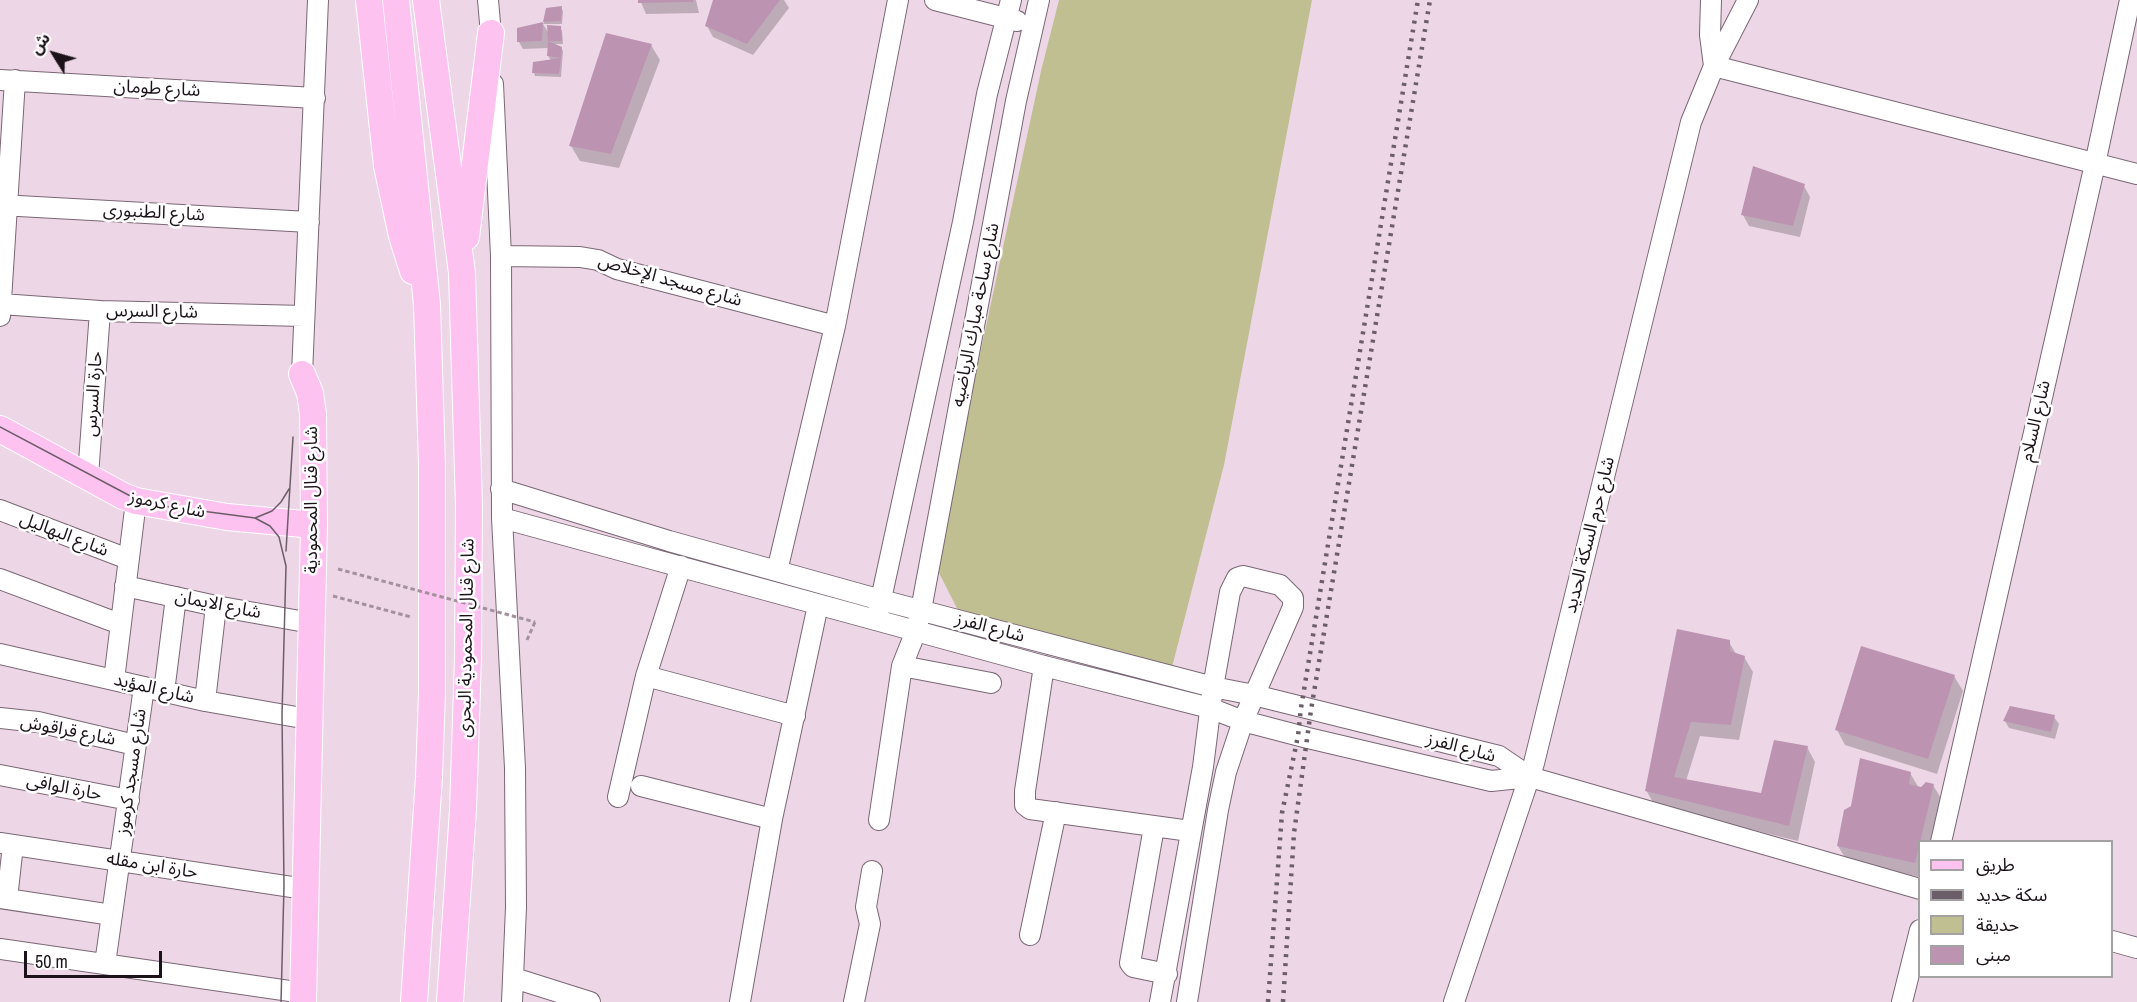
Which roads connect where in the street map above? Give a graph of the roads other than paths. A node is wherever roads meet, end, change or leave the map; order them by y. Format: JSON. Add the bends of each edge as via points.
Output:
{"nodes":[{"id":1,"x":318,"y":0,"type":"edge"},
{"id":2,"x":369,"y":0,"type":"edge"},
{"id":3,"x":396,"y":0,"type":"edge"},
{"id":4,"x":426,"y":0,"type":"edge"},
{"id":5,"x":488,"y":0,"type":"edge"},
{"id":6,"x":898,"y":0,"type":"edge"},
{"id":7,"x":935,"y":0,"type":"edge"},
{"id":8,"x":1039,"y":0,"type":"edge"},
{"id":9,"x":1711,"y":0,"type":"edge"},
{"id":10,"x":1748,"y":0,"type":"edge"},
{"id":11,"x":2130,"y":0,"type":"edge"},
{"id":12,"x":1009,"y":9,"type":"edge"},
{"id":13,"x":1033,"y":26,"type":"junction"},
{"id":14,"x":491,"y":33,"type":"junction"},
{"id":15,"x":1714,"y":66,"type":"junction"},
{"id":16,"x":8,"y":80,"type":"edge"},
{"id":17,"x":315,"y":98,"type":"junction"},
{"id":18,"x":2095,"y":164,"type":"junction"},
{"id":19,"x":2137,"y":174,"type":"edge"},
{"id":20,"x":4,"y":205,"type":"edge"},
{"id":21,"x":309,"y":222,"type":"junction"},
{"id":22,"x":501,"y":256,"type":"junction"},
{"id":23,"x":462,"y":273,"type":"junction"},
{"id":24,"x":428,"y":305,"type":"junction"},
{"id":25,"x":1,"y":310,"type":"edge"},
{"id":26,"x":100,"y":311,"type":"junction"},
{"id":27,"x":304,"y":316,"type":"junction"},
{"id":28,"x":835,"y":326,"type":"junction"},
{"id":29,"x":302,"y":374,"type":"joint"},
{"id":30,"x":0,"y":429,"type":"edge"},
{"id":31,"x":88,"y":476,"type":"junction"},
{"id":32,"x":501,"y":489,"type":"junction"},
{"id":33,"x":136,"y":501,"type":"junction"},
{"id":34,"x":0,"y":510,"type":"edge"},
{"id":35,"x":502,"y":518,"type":"junction"},
{"id":36,"x":314,"y":525,"type":"junction"},
{"id":37,"x":669,"y":541,"type":"junction"},
{"id":38,"x":128,"y":559,"type":"junction"},
{"id":39,"x":672,"y":564,"type":"junction"},
{"id":40,"x":777,"y":571,"type":"junction"},
{"id":41,"x":0,"y":579,"type":"edge"},
{"id":42,"x":125,"y":586,"type":"junction"},
{"id":43,"x":176,"y":597,"type":"junction"},
{"id":44,"x":881,"y":600,"type":"junction"},
{"id":45,"x":818,"y":605,"type":"junction"},
{"id":46,"x":216,"y":606,"type":"junction"},
{"id":47,"x":921,"y":610,"type":"junction"},
{"id":48,"x":876,"y":621,"type":"junction"},
{"id":49,"x":311,"y":622,"type":"junction"},
{"id":50,"x":120,"y":624,"type":"junction"},
{"id":51,"x":916,"y":631,"type":"junction"},
{"id":52,"x":0,"y":654,"type":"edge"},
{"id":53,"x":902,"y":666,"type":"junction"},
{"id":54,"x":1044,"y":666,"type":"junction"},
{"id":55,"x":646,"y":676,"type":"junction"},
{"id":56,"x":114,"y":680,"type":"junction"},
{"id":57,"x":991,"y":684,"type":"dead end"},
{"id":58,"x":144,"y":687,"type":"junction"},
{"id":59,"x":1213,"y":687,"type":"junction"},
{"id":60,"x":164,"y":692,"type":"junction"},
{"id":61,"x":1254,"y":695,"type":"junction"},
{"id":62,"x":205,"y":701,"type":"junction"},
{"id":63,"x":1210,"y":708,"type":"junction"},
{"id":64,"x":795,"y":716,"type":"junction"},
{"id":65,"x":0,"y":718,"type":"edge"},
{"id":66,"x":308,"y":719,"type":"junction"},
{"id":67,"x":1243,"y":721,"type":"junction"},
{"id":68,"x":135,"y":745,"type":"junction"},
{"id":69,"x":1203,"y":767,"type":"junction"},
{"id":70,"x":1226,"y":772,"type":"junction"},
{"id":71,"x":0,"y":775,"type":"edge"},
{"id":72,"x":1530,"y":777,"type":"junction"},
{"id":73,"x":641,"y":786,"type":"dead end"},
{"id":74,"x":618,"y":797,"type":"dead end"},
{"id":75,"x":129,"y":800,"type":"junction"},
{"id":76,"x":1195,"y":806,"type":"junction"},
{"id":77,"x":1218,"y":810,"type":"junction"},
{"id":78,"x":1056,"y":812,"type":"junction"},
{"id":79,"x":772,"y":819,"type":"junction"},
{"id":80,"x":879,"y":820,"type":"dead end"},
{"id":81,"x":1154,"y":826,"type":"junction"},
{"id":82,"x":1191,"y":831,"type":"junction"},
{"id":83,"x":1941,"y":840,"type":"edge"},
{"id":84,"x":7,"y":844,"type":"edge"},
{"id":85,"x":120,"y":861,"type":"junction"},
{"id":86,"x":872,"y":871,"type":"dead end"},
{"id":87,"x":1918,"y":888,"type":"edge"},
{"id":88,"x":305,"y":889,"type":"junction"},
{"id":89,"x":3,"y":899,"type":"edge"},
{"id":90,"x":112,"y":915,"type":"junction"},
{"id":91,"x":1030,"y":935,"type":"dead end"},
{"id":92,"x":1918,"y":938,"type":"edge"},
{"id":93,"x":2113,"y":941,"type":"edge"},
{"id":94,"x":2137,"y":948,"type":"edge"},
{"id":95,"x":0,"y":949,"type":"edge"},
{"id":96,"x":105,"y":964,"type":"junction"},
{"id":97,"x":1167,"y":974,"type":"junction"},
{"id":98,"x":514,"y":978,"type":"junction"},
{"id":99,"x":303,"y":997,"type":"edge"},
{"id":100,"x":414,"y":1002,"type":"edge"},
{"id":101,"x":450,"y":1002,"type":"edge"},
{"id":102,"x":512,"y":1002,"type":"edge"},
{"id":103,"x":590,"y":1002,"type":"edge"},
{"id":104,"x":740,"y":1002,"type":"edge"},
{"id":105,"x":854,"y":1002,"type":"edge"},
{"id":106,"x":1160,"y":1002,"type":"edge"},
{"id":107,"x":1187,"y":1002,"type":"edge"},
{"id":108,"x":1455,"y":1002,"type":"edge"},
{"id":109,"x":1902,"y":1002,"type":"edge"}],
"edges":[{"from":1,"to":17,"type":"street","name":"شارع قنال المحمودية"},
{"from":2,"to":24,"type":"main road","via":[[393,201],[412,269]]},
{"from":3,"to":24,"type":"main road","name":"شارع قنال المحمودية البحرى"},
{"from":4,"to":23,"type":"main road"},
{"from":5,"to":14,"type":"street"},
{"from":6,"to":28,"type":"street"},
{"from":7,"to":12,"type":"street"},
{"from":8,"to":13,"type":"street","name":"شارع ساحة مبارك الرياضيه"},
{"from":9,"to":15,"type":"street","name":"شارع حرم السكة الحديد"},
{"from":10,"to":15,"type":"street","name":"شارع حرم السكة الحديد"},
{"from":11,"to":18,"type":"street","name":"شارع السلام"},
{"from":12,"to":13,"type":"street"},
{"from":12,"to":44,"type":"street","name":"شارع ساحة مبارك الرياضيه","via":[[987,94]]},
{"from":13,"to":47,"type":"street","name":"شارع ساحة مبارك الرياضيه"},
{"from":14,"to":22,"type":"street"},
{"from":14,"to":23,"type":"main road"},
{"from":15,"to":18,"type":"street"},
{"from":15,"to":72,"type":"street","name":"شارع حرم السكة الحديد","via":[[1691,122]]},
{"from":16,"to":17,"type":"street","name":"شارع طومان"},
{"from":16,"to":20,"type":"street"},
{"from":17,"to":21,"type":"street","name":"شارع قنال المحمودية"},
{"from":18,"to":19,"type":"street"},
{"from":18,"to":83,"type":"street","name":"شارع السلام"},
{"from":20,"to":21,"type":"street","name":"شارع الطنبورى"},
{"from":20,"to":25,"type":"street"},
{"from":21,"to":27,"type":"street","name":"شارع قنال المحمودية"},
{"from":22,"to":28,"type":"street","name":"شارع مسجد الإخلاص","via":[[598,260]]},
{"from":22,"to":32,"type":"street"},
{"from":23,"to":101,"type":"main road","name":"شارع قنال المحمودية البحرى","via":[[469,506],[468,658]]},
{"from":24,"to":100,"type":"main road","name":"شارع قنال المحمودية البحرى","via":[[433,623],[429,777]]},
{"from":25,"to":26,"type":"street","name":"شارع السرس"},
{"from":26,"to":27,"type":"street","name":"شارع السرس"},
{"from":26,"to":31,"type":"street","name":"حارة السرس"},
{"from":27,"to":29,"type":"street","name":"شارع قنال المحمودية"},
{"from":28,"to":40,"type":"street"},
{"from":29,"to":36,"type":"main road","name":"شارع قنال المحمودية","via":[[313,414]]},
{"from":30,"to":31,"type":"main road","name":"شارع كرموز"},
{"from":31,"to":33,"type":"main road","name":"شارع كرموز"},
{"from":32,"to":35,"type":"street"},
{"from":32,"to":37,"type":"street","name":"شارع الفرز"},
{"from":33,"to":36,"type":"main road","name":"شارع كرموز","via":[[227,517]]},
{"from":33,"to":38,"type":"street"},
{"from":34,"to":38,"type":"street","name":"شارع البهاليل"},
{"from":35,"to":39,"type":"street","name":"شارع الفرز"},
{"from":35,"to":98,"type":"street","via":[[515,768]]},
{"from":36,"to":49,"type":"main road","name":"شارع قنال المحمودية"},
{"from":37,"to":39,"type":"street"},
{"from":37,"to":40,"type":"street","name":"شارع الفرز"},
{"from":38,"to":42,"type":"street"},
{"from":39,"to":45,"type":"street","name":"شارع الفرز"},
{"from":39,"to":55,"type":"street"},
{"from":40,"to":44,"type":"street","name":"شارع الفرز"},
{"from":41,"to":50,"type":"street"},
{"from":42,"to":43,"type":"street","name":"شارع الايمان"},
{"from":42,"to":50,"type":"street"},
{"from":43,"to":46,"type":"street","name":"شارع الايمان"},
{"from":43,"to":60,"type":"street"},
{"from":44,"to":47,"type":"street","name":"شارع الفرز"},
{"from":44,"to":48,"type":"street","name":"شارع ساحة مبارك الرياضيه"},
{"from":45,"to":48,"type":"street","name":"شارع الفرز"},
{"from":45,"to":64,"type":"street"},
{"from":46,"to":49,"type":"street","name":"شارع الايمان"},
{"from":46,"to":62,"type":"street"},
{"from":47,"to":51,"type":"street","name":"شارع ساحة مبارك الرياضيه"},
{"from":47,"to":59,"type":"street","name":"شارع الفرز"},
{"from":48,"to":51,"type":"street","name":"شارع الفرز"},
{"from":49,"to":66,"type":"main road","name":"شارع قنال المحمودية"},
{"from":50,"to":56,"type":"street"},
{"from":51,"to":53,"type":"street","name":"شارع ساحة مبارك الرياضيه"},
{"from":51,"to":54,"type":"street","name":"شارع الفرز"},
{"from":52,"to":56,"type":"street","name":"شارع المؤيد"},
{"from":53,"to":57,"type":"street"},
{"from":53,"to":80,"type":"street","name":"شارع ساحة مبارك الرياضيه"},
{"from":54,"to":63,"type":"street","name":"شارع الفرز"},
{"from":54,"to":78,"type":"street","via":[[1024,803],[1030,809]]},
{"from":55,"to":64,"type":"street"},
{"from":55,"to":74,"type":"street"},
{"from":56,"to":58,"type":"street","name":"شارع المؤيد"},
{"from":58,"to":60,"type":"street","name":"شارع المؤيد"},
{"from":58,"to":68,"type":"street","name":"شارع مسجد كرموز"},
{"from":59,"to":61,"type":"street","name":"شارع الفرز"},
{"from":59,"to":61,"type":"street","via":[[1230,592],[1237,578],[1243,576],[1280,585],[1293,598],[1293,607]]},
{"from":59,"to":63,"type":"street"},
{"from":60,"to":62,"type":"street","name":"شارع المؤيد"},
{"from":61,"to":67,"type":"street"},
{"from":61,"to":72,"type":"street","name":"شارع الفرز","via":[[1499,756]]},
{"from":62,"to":66,"type":"street","name":"شارع المؤيد"},
{"from":63,"to":67,"type":"street","name":"شارع الفرز"},
{"from":63,"to":69,"type":"street"},
{"from":64,"to":79,"type":"street"},
{"from":65,"to":68,"type":"street","name":"شارع قراقوش"},
{"from":66,"to":88,"type":"main road","name":"شارع قنال المحمودية"},
{"from":67,"to":70,"type":"street"},
{"from":67,"to":72,"type":"street","name":"شارع الفرز","via":[[1491,781]]},
{"from":68,"to":75,"type":"street","name":"شارع مسجد كرموز"},
{"from":69,"to":70,"type":"street"},
{"from":69,"to":76,"type":"street"},
{"from":70,"to":77,"type":"street"},
{"from":71,"to":75,"type":"street","name":"حارة الوافى"},
{"from":72,"to":87,"type":"street"},
{"from":72,"to":108,"type":"street","name":"شارع حرم السكة الحديد"},
{"from":73,"to":79,"type":"street"},
{"from":75,"to":85,"type":"street","name":"شارع مسجد كرموز"},
{"from":76,"to":77,"type":"street"},
{"from":76,"to":82,"type":"street"},
{"from":77,"to":107,"type":"street"},
{"from":78,"to":81,"type":"street"},
{"from":78,"to":91,"type":"street"},
{"from":79,"to":104,"type":"street"},
{"from":81,"to":82,"type":"street"},
{"from":81,"to":97,"type":"street","via":[[1130,965]]},
{"from":82,"to":97,"type":"street"},
{"from":84,"to":85,"type":"street","name":"حارة ابن مقله"},
{"from":84,"to":89,"type":"street"},
{"from":85,"to":88,"type":"street","name":"حارة ابن مقله"},
{"from":85,"to":90,"type":"street","name":"شارع مسجد كرموز"},
{"from":86,"to":105,"type":"street","via":[[866,907],[870,924]]},
{"from":88,"to":99,"type":"main road","name":"شارع قنال المحمودية"},
{"from":89,"to":90,"type":"street"},
{"from":90,"to":96,"type":"street","name":"شارع مسجد كرموز"},
{"from":92,"to":109,"type":"street"},
{"from":93,"to":94,"type":"street"},
{"from":95,"to":96,"type":"street"},
{"from":96,"to":99,"type":"street"},
{"from":97,"to":106,"type":"street"},
{"from":98,"to":102,"type":"street"},
{"from":98,"to":103,"type":"street"}]}
